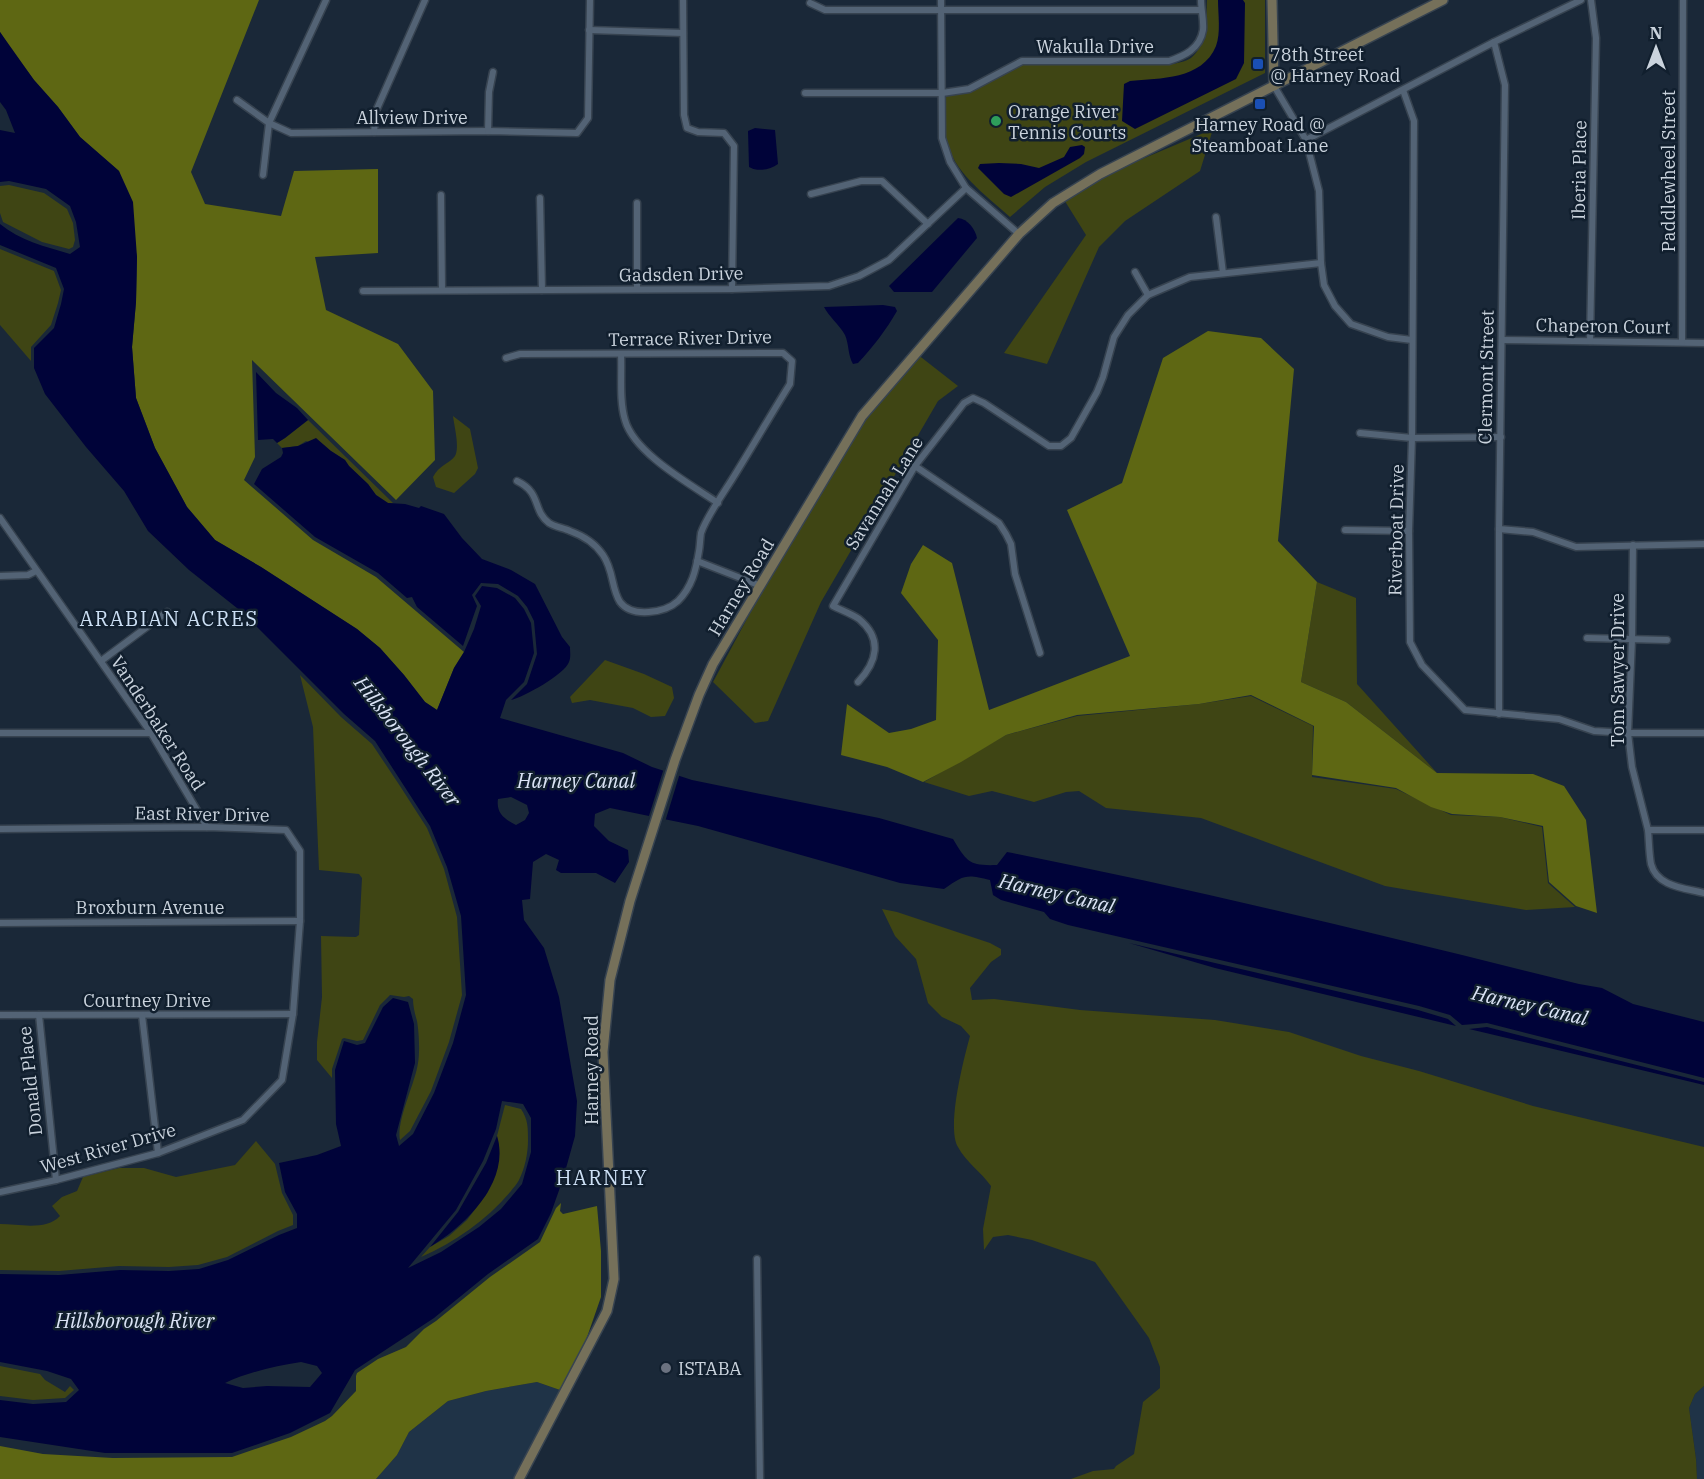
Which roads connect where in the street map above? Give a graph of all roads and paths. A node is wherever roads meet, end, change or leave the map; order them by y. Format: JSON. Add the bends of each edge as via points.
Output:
{"nodes":[{"id":1,"x":326,"y":0,"type":"edge"},
{"id":2,"x":425,"y":0,"type":"edge"},
{"id":3,"x":590,"y":0,"type":"edge"},
{"id":4,"x":683,"y":0,"type":"edge"},
{"id":5,"x":941,"y":0,"type":"edge"},
{"id":6,"x":1201,"y":0,"type":"edge"},
{"id":7,"x":1272,"y":0,"type":"edge"},
{"id":8,"x":1443,"y":0,"type":"edge"},
{"id":9,"x":1581,"y":0,"type":"edge"},
{"id":10,"x":1591,"y":0,"type":"edge"},
{"id":11,"x":1683,"y":0,"type":"edge"},
{"id":12,"x":810,"y":3,"type":"dead end"},
{"id":13,"x":941,"y":9,"type":"junction"},
{"id":14,"x":1201,"y":10,"type":"junction"},
{"id":15,"x":590,"y":30,"type":"junction"},
{"id":16,"x":683,"y":33,"type":"junction"},
{"id":17,"x":1494,"y":42,"type":"junction"},
{"id":18,"x":493,"y":72,"type":"dead end"},
{"id":19,"x":1274,"y":86,"type":"junction"},
{"id":20,"x":1404,"y":90,"type":"junction"},
{"id":21,"x":805,"y":93,"type":"dead end"},
{"id":22,"x":942,"y":93,"type":"junction"},
{"id":23,"x":237,"y":100,"type":"dead end"},
{"id":24,"x":269,"y":123,"type":"junction"},
{"id":25,"x":374,"y":132,"type":"junction"},
{"id":26,"x":488,"y":132,"type":"junction"},
{"id":27,"x":1306,"y":140,"type":"junction"},
{"id":28,"x":263,"y":175,"type":"dead end"},
{"id":29,"x":966,"y":188,"type":"junction"},
{"id":30,"x":811,"y":194,"type":"dead end"},
{"id":31,"x":441,"y":195,"type":"dead end"},
{"id":32,"x":540,"y":198,"type":"dead end"},
{"id":33,"x":637,"y":203,"type":"dead end"},
{"id":34,"x":1216,"y":217,"type":"dead end"},
{"id":35,"x":928,"y":224,"type":"junction"},
{"id":36,"x":1019,"y":234,"type":"junction"},
{"id":37,"x":1321,"y":263,"type":"junction"},
{"id":38,"x":1135,"y":272,"type":"dead end"},
{"id":39,"x":1223,"y":273,"type":"junction"},
{"id":40,"x":637,"y":289,"type":"junction"},
{"id":41,"x":732,"y":289,"type":"junction"},
{"id":42,"x":442,"y":290,"type":"junction"},
{"id":43,"x":542,"y":290,"type":"junction"},
{"id":44,"x":363,"y":291,"type":"dead end"},
{"id":45,"x":1148,"y":295,"type":"junction"},
{"id":46,"x":1412,"y":340,"type":"junction"},
{"id":47,"x":1502,"y":340,"type":"junction"},
{"id":48,"x":1590,"y":341,"type":"junction"},
{"id":49,"x":1682,"y":342,"type":"junction"},
{"id":50,"x":1704,"y":343,"type":"edge"},
{"id":51,"x":621,"y":354,"type":"junction"},
{"id":52,"x":506,"y":358,"type":"dead end"},
{"id":53,"x":1360,"y":433,"type":"dead end"},
{"id":54,"x":1501,"y":436,"type":"junction"},
{"id":55,"x":1412,"y":438,"type":"junction"},
{"id":56,"x":915,"y":466,"type":"junction"},
{"id":57,"x":517,"y":481,"type":"dead end"},
{"id":58,"x":718,"y":503,"type":"junction"},
{"id":59,"x":0,"y":518,"type":"edge"},
{"id":60,"x":1499,"y":529,"type":"junction"},
{"id":61,"x":1345,"y":530,"type":"dead end"},
{"id":62,"x":1409,"y":531,"type":"junction"},
{"id":63,"x":1704,"y":544,"type":"edge"},
{"id":64,"x":1633,"y":545,"type":"junction"},
{"id":65,"x":697,"y":561,"type":"junction"},
{"id":66,"x":36,"y":571,"type":"junction"},
{"id":67,"x":0,"y":576,"type":"edge"},
{"id":68,"x":760,"y":586,"type":"junction"},
{"id":69,"x":166,"y":612,"type":"dead end"},
{"id":70,"x":1587,"y":638,"type":"dead end"},
{"id":71,"x":1632,"y":640,"type":"junction"},
{"id":72,"x":1667,"y":640,"type":"dead end"},
{"id":73,"x":1040,"y":653,"type":"dead end"},
{"id":74,"x":101,"y":661,"type":"junction"},
{"id":75,"x":858,"y":682,"type":"dead end"},
{"id":76,"x":1499,"y":714,"type":"junction"},
{"id":77,"x":0,"y":733,"type":"edge"},
{"id":78,"x":151,"y":733,"type":"junction"},
{"id":79,"x":1628,"y":733,"type":"junction"},
{"id":80,"x":1704,"y":733,"type":"edge"},
{"id":81,"x":207,"y":827,"type":"junction"},
{"id":82,"x":0,"y":829,"type":"edge"},
{"id":83,"x":1648,"y":830,"type":"junction"},
{"id":84,"x":1704,"y":830,"type":"edge"},
{"id":85,"x":1704,"y":893,"type":"edge"},
{"id":86,"x":300,"y":921,"type":"junction"},
{"id":87,"x":0,"y":923,"type":"edge"},
{"id":88,"x":293,"y":1014,"type":"junction"},
{"id":89,"x":0,"y":1015,"type":"edge"},
{"id":90,"x":39,"y":1015,"type":"junction"},
{"id":91,"x":142,"y":1015,"type":"junction"},
{"id":92,"x":159,"y":1153,"type":"junction"},
{"id":93,"x":56,"y":1180,"type":"junction"},
{"id":94,"x":0,"y":1191,"type":"edge"},
{"id":95,"x":757,"y":1259,"type":"dead end"},
{"id":96,"x":519,"y":1479,"type":"edge"},
{"id":97,"x":760,"y":1479,"type":"edge"}],
"edges":[{"from":1,"to":24,"type":"street"},
{"from":2,"to":25,"type":"street","via":[[376,111]]},
{"from":3,"to":15,"type":"street"},
{"from":4,"to":16,"type":"street"},
{"from":5,"to":13,"type":"street"},
{"from":6,"to":14,"type":"street","name":"Wakulla Drive"},
{"from":7,"to":19,"type":"street"},
{"from":8,"to":19,"type":"street","name":"Harney Road"},
{"from":9,"to":17,"type":"street"},
{"from":10,"to":48,"type":"street","name":"Iberia Place","via":[[1596,38]]},
{"from":11,"to":49,"type":"street","name":"Paddlewheel Street"},
{"from":12,"to":13,"type":"street","via":[[825,10]]},
{"from":13,"to":14,"type":"street"},
{"from":13,"to":22,"type":"street"},
{"from":14,"to":22,"type":"street","name":"Wakulla Drive","via":[[1203,31],[1197,45],[1187,55],[1169,61],[1022,61],[969,89]]},
{"from":15,"to":16,"type":"street"},
{"from":15,"to":26,"type":"street","name":"Allview Drive","via":[[588,118],[577,133]]},
{"from":16,"to":41,"type":"street","via":[[687,128],[724,133],[734,146]]},
{"from":17,"to":20,"type":"street"},
{"from":17,"to":47,"type":"street","name":"Clermont Street","via":[[1505,85]]},
{"from":18,"to":26,"type":"street"},
{"from":19,"to":27,"type":"street"},
{"from":19,"to":36,"type":"street","name":"Harney Road","via":[[1077,187]]},
{"from":20,"to":27,"type":"street"},
{"from":20,"to":46,"type":"street","name":"Riverboat Drive","via":[[1414,121]]},
{"from":21,"to":22,"type":"street","name":"Wakulla Drive"},
{"from":22,"to":29,"type":"street","via":[[942,138],[950,162]]},
{"from":23,"to":24,"type":"street","name":"Allview Drive"},
{"from":24,"to":25,"type":"street","name":"Allview Drive","via":[[291,133]]},
{"from":24,"to":28,"type":"street"},
{"from":25,"to":26,"type":"street","name":"Allview Drive"},
{"from":27,"to":37,"type":"street","via":[[1319,191]]},
{"from":29,"to":35,"type":"street","name":"Gadsden Drive"},
{"from":29,"to":36,"type":"street"},
{"from":30,"to":35,"type":"street","via":[[861,181],[882,181]]},
{"from":31,"to":42,"type":"street"},
{"from":32,"to":43,"type":"street"},
{"from":33,"to":40,"type":"street"},
{"from":34,"to":39,"type":"street"},
{"from":35,"to":41,"type":"street","name":"Gadsden Drive","via":[[889,260],[829,286]]},
{"from":36,"to":68,"type":"street","name":"Harney Road","via":[[862,416]]},
{"from":37,"to":39,"type":"street","name":"Savannah Lane"},
{"from":37,"to":46,"type":"street","via":[[1324,285],[1351,324],[1388,337]]},
{"from":38,"to":45,"type":"street"},
{"from":39,"to":45,"type":"street","name":"Savannah Lane","via":[[1190,277]]},
{"from":40,"to":41,"type":"street","name":"Gadsden Drive"},
{"from":40,"to":43,"type":"street","name":"Gadsden Drive"},
{"from":42,"to":43,"type":"street","name":"Gadsden Drive"},
{"from":42,"to":44,"type":"street","name":"Gadsden Drive"},
{"from":45,"to":56,"type":"street","name":"Savannah Lane","via":[[1114,337],[1097,392],[1071,438],[1061,446],[1049,446],[973,398],[964,403]]},
{"from":46,"to":55,"type":"street","name":"Riverboat Drive"},
{"from":47,"to":48,"type":"street","name":"Chaperon Court"},
{"from":47,"to":54,"type":"street","name":"Clermont Street"},
{"from":48,"to":49,"type":"street","name":"Chaperon Court"},
{"from":49,"to":50,"type":"street","name":"Chaperon Court"},
{"from":51,"to":52,"type":"street","name":"Terrace River Drive","via":[[520,354]]},
{"from":51,"to":58,"type":"street","via":[[622,404],[635,441],[651,457]]},
{"from":51,"to":58,"type":"street","name":"Terrace River Drive","via":[[783,352],[792,361],[790,384]]},
{"from":53,"to":55,"type":"street"},
{"from":54,"to":55,"type":"street"},
{"from":54,"to":60,"type":"street","name":"Clermont Street"},
{"from":55,"to":62,"type":"street","name":"Riverboat Drive"},
{"from":56,"to":73,"type":"street","via":[[999,523],[1011,544],[1015,574]]},
{"from":56,"to":75,"type":"street","name":"Savannah Lane","via":[[833,606],[858,619],[872,633],[875,653],[869,670]]},
{"from":57,"to":65,"type":"street","name":"Terrace River Drive","via":[[530,489],[549,523],[595,545],[611,570],[617,596],[634,611],[650,612],[677,602],[695,577]]},
{"from":58,"to":65,"type":"street","name":"Terrace River Drive","via":[[701,533]]},
{"from":59,"to":66,"type":"street","name":"Vanderbaker Road"},
{"from":60,"to":64,"type":"street","via":[[1533,532],[1576,547]]},
{"from":60,"to":76,"type":"street","name":"Clermont Street"},
{"from":61,"to":62,"type":"street"},
{"from":62,"to":76,"type":"street","name":"Riverboat Drive","via":[[1410,642],[1422,665],[1466,710]]},
{"from":63,"to":64,"type":"street"},
{"from":64,"to":71,"type":"street","name":"Tom Sawyer Drive"},
{"from":65,"to":68,"type":"street"},
{"from":66,"to":67,"type":"street","via":[[28,576]]},
{"from":66,"to":74,"type":"street","name":"Vanderbaker Road"},
{"from":68,"to":96,"type":"street","name":"Harney Road","via":[[699,695],[630,901],[610,980],[604,1041],[614,1279],[607,1311]]},
{"from":69,"to":74,"type":"street"},
{"from":70,"to":71,"type":"street"},
{"from":71,"to":72,"type":"street"},
{"from":71,"to":79,"type":"street","name":"Tom Sawyer Drive"},
{"from":74,"to":78,"type":"street","name":"Vanderbaker Road"},
{"from":76,"to":79,"type":"street","name":"Riverboat Drive","via":[[1559,719],[1593,731]]},
{"from":77,"to":78,"type":"street"},
{"from":78,"to":81,"type":"street","name":"Vanderbaker Road"},
{"from":79,"to":80,"type":"street","name":"Riverboat Drive"},
{"from":79,"to":83,"type":"street","name":"Tom Sawyer Drive"},
{"from":81,"to":82,"type":"street","name":"East River Drive"},
{"from":81,"to":86,"type":"street","name":"East River Drive","via":[[286,830],[300,851]]},
{"from":83,"to":84,"type":"street"},
{"from":83,"to":85,"type":"street","name":"Tom Sawyer Drive","via":[[1656,875],[1668,885]]},
{"from":86,"to":87,"type":"street","name":"Broxburn Avenue"},
{"from":86,"to":88,"type":"street","name":"East River Drive"},
{"from":88,"to":91,"type":"street","name":"Courtney Drive"},
{"from":88,"to":92,"type":"street","name":"West River Drive","via":[[282,1080],[243,1120]]},
{"from":89,"to":90,"type":"street","name":"Courtney Drive"},
{"from":90,"to":91,"type":"street","name":"Courtney Drive"},
{"from":90,"to":93,"type":"street","name":"Donald Place"},
{"from":91,"to":92,"type":"street"},
{"from":92,"to":93,"type":"street","name":"West River Drive"},
{"from":93,"to":94,"type":"street","name":"West River Drive"},
{"from":95,"to":97,"type":"street"}]}
